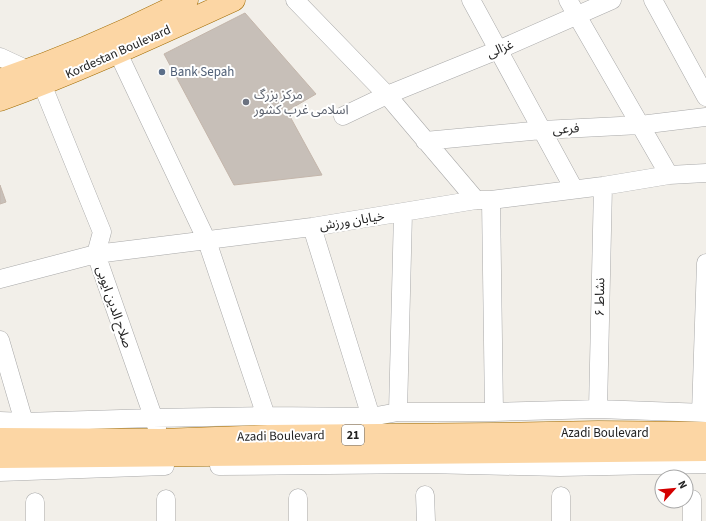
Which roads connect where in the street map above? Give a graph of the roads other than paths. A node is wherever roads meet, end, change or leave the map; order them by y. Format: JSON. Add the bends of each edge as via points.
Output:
{"nodes":[{"id":1,"x":187,"y":0,"type":"edge"},
{"id":2,"x":234,"y":0,"type":"edge"},
{"id":3,"x":295,"y":0,"type":"edge"},
{"id":4,"x":471,"y":0,"type":"edge"},
{"id":5,"x":612,"y":0,"type":"edge"},
{"id":6,"x":653,"y":0,"type":"edge"},
{"id":7,"x":572,"y":7,"type":"edge"},
{"id":8,"x":498,"y":50,"type":"junction"},
{"id":9,"x":118,"y":53,"type":"junction"},
{"id":10,"x":0,"y":57,"type":"edge"},
{"id":11,"x":700,"y":71,"type":"edge"},
{"id":12,"x":35,"y":77,"type":"junction"},
{"id":13,"x":0,"y":80,"type":"edge"},
{"id":14,"x":387,"y":95,"type":"junction"},
{"id":15,"x":706,"y":98,"type":"edge"},
{"id":16,"x":0,"y":100,"type":"edge"},
{"id":17,"x":342,"y":116,"type":"dead end"},
{"id":18,"x":706,"y":117,"type":"edge"},
{"id":19,"x":640,"y":125,"type":"junction"},
{"id":20,"x":542,"y":130,"type":"junction"},
{"id":21,"x":425,"y":141,"type":"junction"},
{"id":22,"x":706,"y":172,"type":"edge"},
{"id":23,"x":669,"y":175,"type":"junction"},
{"id":24,"x":603,"y":186,"type":"junction"},
{"id":25,"x":574,"y":189,"type":"junction"},
{"id":26,"x":484,"y":200,"type":"junction"},
{"id":27,"x":403,"y":213,"type":"junction"},
{"id":28,"x":312,"y":228,"type":"junction"},
{"id":29,"x":207,"y":241,"type":"junction"},
{"id":30,"x":96,"y":254,"type":"junction"},
{"id":31,"x":706,"y":263,"type":"edge"},
{"id":32,"x":0,"y":279,"type":"edge"},
{"id":33,"x":0,"y":340,"type":"edge"},
{"id":34,"x":598,"y":409,"type":"junction"},
{"id":35,"x":398,"y":412,"type":"junction"},
{"id":36,"x":494,"y":412,"type":"junction"},
{"id":37,"x":266,"y":416,"type":"junction"},
{"id":38,"x":370,"y":417,"type":"junction"},
{"id":39,"x":153,"y":418,"type":"junction"},
{"id":40,"x":704,"y":420,"type":"edge"},
{"id":41,"x":0,"y":421,"type":"edge"},
{"id":42,"x":24,"y":431,"type":"junction"},
{"id":43,"x":0,"y":439,"type":"edge"},
{"id":44,"x":161,"y":440,"type":"junction"},
{"id":45,"x":706,"y":450,"type":"edge"},
{"id":46,"x":0,"y":457,"type":"edge"},
{"id":47,"x":706,"y":464,"type":"edge"},
{"id":48,"x":0,"y":472,"type":"edge"},
{"id":49,"x":425,"y":495,"type":"dead end"},
{"id":50,"x":561,"y":496,"type":"dead end"},
{"id":51,"x":298,"y":498,"type":"dead end"},
{"id":52,"x":166,"y":499,"type":"dead end"},
{"id":53,"x":35,"y":502,"type":"dead end"},
{"id":54,"x":692,"y":509,"type":"edge"},
{"id":55,"x":35,"y":521,"type":"edge"},
{"id":56,"x":166,"y":521,"type":"edge"},
{"id":57,"x":298,"y":521,"type":"edge"},
{"id":58,"x":426,"y":521,"type":"edge"},
{"id":59,"x":561,"y":521,"type":"edge"},
{"id":60,"x":692,"y":521,"type":"edge"}],
"edges":[{"from":1,"to":12,"type":"main road","name":"Kordestan Boulevard"},
{"from":2,"to":9,"type":"main road","name":"Kordestan Boulevard"},
{"from":3,"to":14,"type":"street"},
{"from":4,"to":8,"type":"street"},
{"from":5,"to":7,"type":"street","name":"غزالی"},
{"from":6,"to":11,"type":"street"},
{"from":7,"to":8,"type":"street","name":"غزالی"},
{"from":7,"to":19,"type":"street"},
{"from":8,"to":14,"type":"street","name":"غزالی"},
{"from":8,"to":20,"type":"street"},
{"from":9,"to":12,"type":"main road","name":"Kordestan Boulevard"},
{"from":9,"to":29,"type":"street"},
{"from":10,"to":12,"type":"street"},
{"from":11,"to":15,"type":"street"},
{"from":12,"to":13,"type":"main road","name":"Kordestan Boulevard"},
{"from":12,"to":16,"type":"main road","name":"Kordestan Boulevard"},
{"from":12,"to":30,"type":"street","name":"صلاح الدین ایوبی","via":[[102,232]]},
{"from":14,"to":17,"type":"street","name":"غزالی"},
{"from":14,"to":21,"type":"street"},
{"from":18,"to":19,"type":"street","name":"فرعی"},
{"from":19,"to":20,"type":"street","name":"فرعی"},
{"from":19,"to":23,"type":"street"},
{"from":20,"to":21,"type":"street","name":"فرعی"},
{"from":20,"to":25,"type":"street"},
{"from":21,"to":26,"type":"street"},
{"from":22,"to":23,"type":"street","name":"خیابان ورزش"},
{"from":23,"to":24,"type":"street","name":"خیابان ورزش"},
{"from":24,"to":25,"type":"street","name":"خیابان ورزش"},
{"from":24,"to":34,"type":"street","name":"نشاط ۶"},
{"from":25,"to":26,"type":"street","name":"خیابان ورزش"},
{"from":26,"to":27,"type":"street","name":"خیابان ورزش"},
{"from":26,"to":36,"type":"street"},
{"from":27,"to":28,"type":"street","name":"خیابان ورزش"},
{"from":27,"to":35,"type":"street"},
{"from":28,"to":29,"type":"street","name":"خیابان ورزش"},
{"from":28,"to":38,"type":"street"},
{"from":29,"to":30,"type":"street","name":"خیابان ورزش"},
{"from":29,"to":37,"type":"street"},
{"from":30,"to":32,"type":"street","name":"خیابان ورزش"},
{"from":30,"to":39,"type":"street","name":"صلاح الدین ایوبی"},
{"from":31,"to":40,"type":"street"},
{"from":33,"to":42,"type":"street"},
{"from":34,"to":36,"type":"street"},
{"from":34,"to":40,"type":"street"},
{"from":35,"to":36,"type":"street"},
{"from":35,"to":38,"type":"street"},
{"from":37,"to":38,"type":"street"},
{"from":37,"to":39,"type":"street"},
{"from":39,"to":42,"type":"street"},
{"from":39,"to":44,"type":"street","name":"صلاح الدین ایوبی"},
{"from":40,"to":44,"type":"main road","name":"Azadi Boulevard","number":"21","via":[[598,432]]},
{"from":41,"to":42,"type":"street"},
{"from":42,"to":43,"type":"main road","name":"Azadi Boulevard","number":"21"},
{"from":42,"to":44,"type":"main road","name":"Azadi Boulevard","number":"21"},
{"from":45,"to":46,"type":"main road","name":"Azadi Boulevard","number":"21"},
{"from":47,"to":48,"type":"street","via":[[560,467],[426,464],[164,466]]},
{"from":49,"to":58,"type":"street"},
{"from":50,"to":59,"type":"street"},
{"from":51,"to":57,"type":"street"},
{"from":52,"to":56,"type":"street"},
{"from":53,"to":55,"type":"street"},
{"from":54,"to":60,"type":"street"}]}
